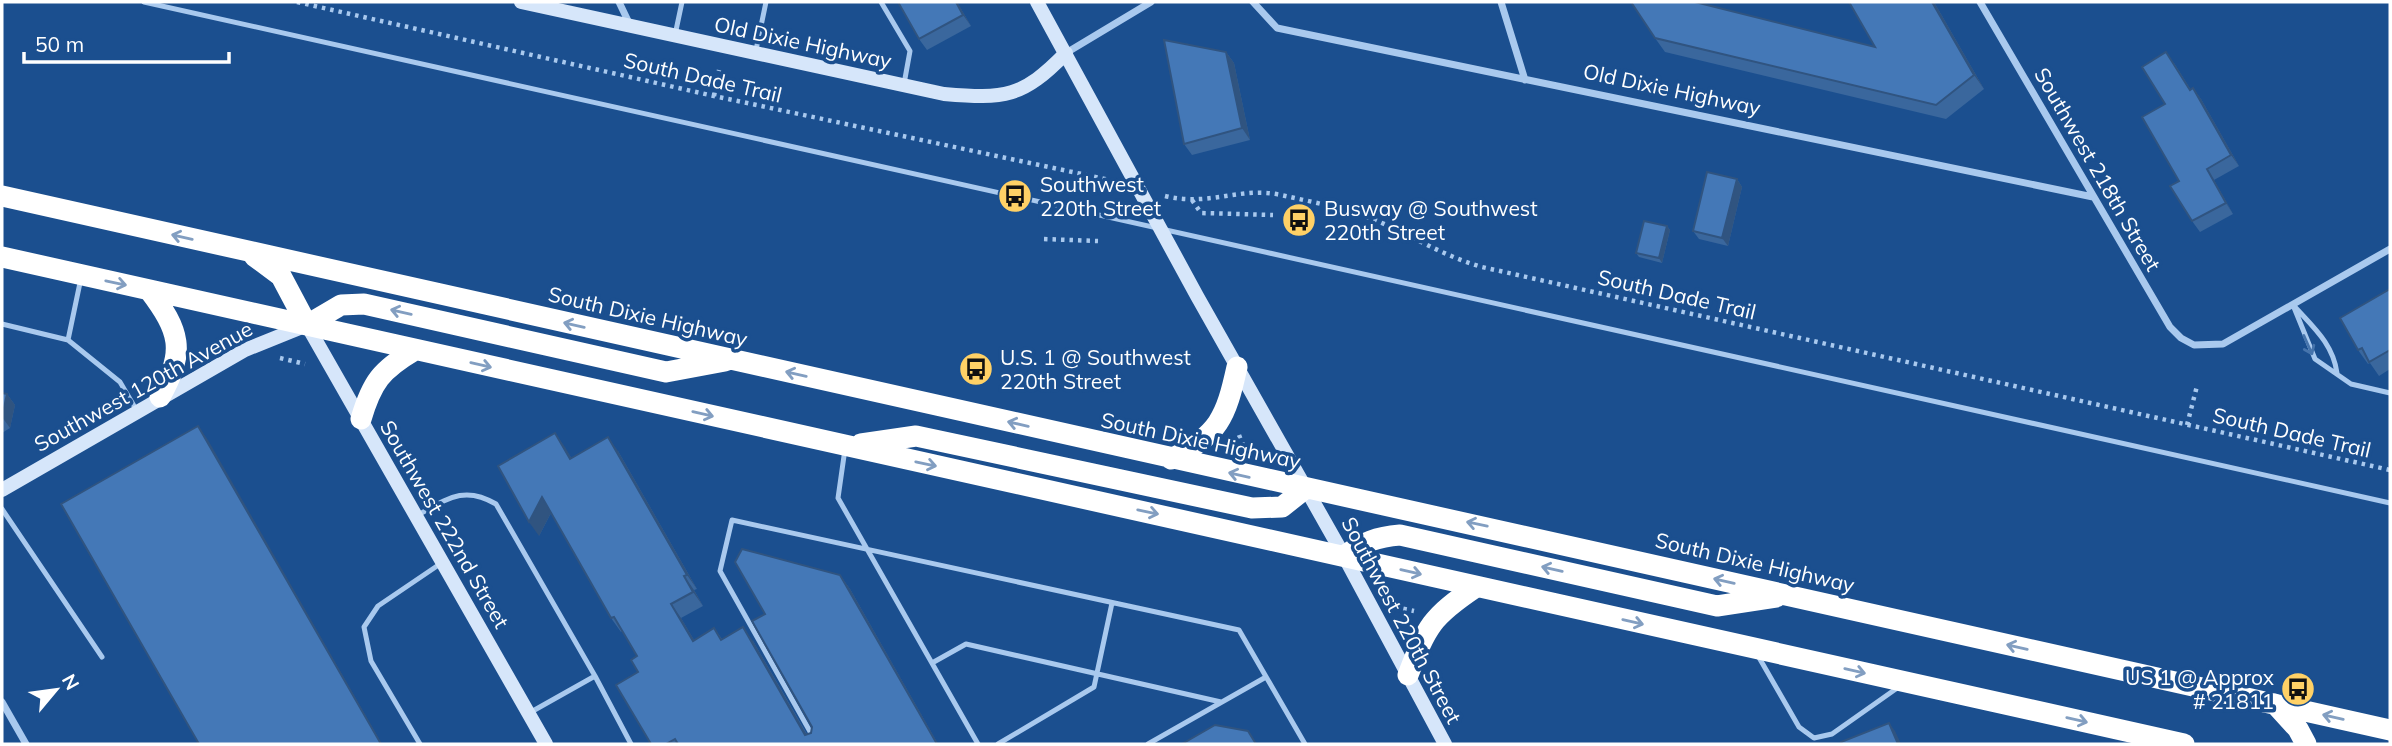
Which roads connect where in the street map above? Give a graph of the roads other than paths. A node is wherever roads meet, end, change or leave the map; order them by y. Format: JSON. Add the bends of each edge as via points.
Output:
{"nodes":[{"id":1,"x":144,"y":2,"type":"edge"},
{"id":2,"x":521,"y":2,"type":"edge"},
{"id":3,"x":619,"y":2,"type":"edge"},
{"id":4,"x":682,"y":2,"type":"edge"},
{"id":5,"x":766,"y":2,"type":"edge"},
{"id":6,"x":881,"y":2,"type":"edge"},
{"id":7,"x":1037,"y":2,"type":"edge"},
{"id":8,"x":1152,"y":2,"type":"edge"},
{"id":9,"x":1253,"y":2,"type":"edge"},
{"id":10,"x":1501,"y":2,"type":"edge"},
{"id":11,"x":1980,"y":2,"type":"edge"},
{"id":12,"x":630,"y":26,"type":"junction"},
{"id":13,"x":675,"y":35,"type":"junction"},
{"id":14,"x":1066,"y":53,"type":"junction"},
{"id":15,"x":755,"y":54,"type":"junction"},
{"id":16,"x":1525,"y":80,"type":"junction"},
{"id":17,"x":904,"y":86,"type":"junction"},
{"id":18,"x":2,"y":197,"type":"edge"},
{"id":19,"x":2094,"y":197,"type":"junction"},
{"id":20,"x":1159,"y":228,"type":"junction"},
{"id":21,"x":2390,"y":249,"type":"edge"},
{"id":22,"x":249,"y":252,"type":"junction"},
{"id":23,"x":2,"y":257,"type":"edge"},
{"id":24,"x":82,"y":276,"type":"junction"},
{"id":25,"x":149,"y":290,"type":"junction"},
{"id":26,"x":2293,"y":305,"type":"junction"},
{"id":27,"x":2,"y":324,"type":"edge"},
{"id":28,"x":307,"y":325,"type":"junction"},
{"id":29,"x":68,"y":340,"type":"junction"},
{"id":30,"x":415,"y":350,"type":"junction"},
{"id":31,"x":730,"y":360,"type":"junction"},
{"id":32,"x":1237,"y":368,"type":"junction"},
{"id":33,"x":2337,"y":373,"type":"junction"},
{"id":34,"x":2390,"y":393,"type":"edge"},
{"id":35,"x":160,"y":397,"type":"junction"},
{"id":36,"x":137,"y":411,"type":"junction"},
{"id":37,"x":361,"y":419,"type":"junction"},
{"id":38,"x":846,"y":446,"type":"junction"},
{"id":39,"x":1171,"y":459,"type":"junction"},
{"id":40,"x":1306,"y":488,"type":"junction"},
{"id":41,"x":2,"y":490,"type":"edge"},
{"id":42,"x":2390,"y":503,"type":"edge"},
{"id":43,"x":2,"y":509,"type":"edge"},
{"id":44,"x":416,"y":516,"type":"junction"},
{"id":45,"x":867,"y":550,"type":"junction"},
{"id":46,"x":1344,"y":556,"type":"junction"},
{"id":47,"x":443,"y":562,"type":"junction"},
{"id":48,"x":1476,"y":587,"type":"junction"},
{"id":49,"x":1787,"y":595,"type":"junction"},
{"id":50,"x":1112,"y":603,"type":"junction"},
{"id":51,"x":1754,"y":649,"type":"junction"},
{"id":52,"x":102,"y":657,"type":"dead end"},
{"id":53,"x":932,"y":663,"type":"junction"},
{"id":54,"x":1097,"y":674,"type":"junction"},
{"id":55,"x":1408,"y":675,"type":"junction"},
{"id":56,"x":595,"y":676,"type":"junction"},
{"id":57,"x":1266,"y":677,"type":"junction"},
{"id":58,"x":1905,"y":682,"type":"junction"},
{"id":59,"x":2,"y":702,"type":"edge"},
{"id":60,"x":1222,"y":702,"type":"junction"},
{"id":61,"x":2275,"y":705,"type":"junction"},
{"id":62,"x":529,"y":714,"type":"junction"},
{"id":63,"x":2390,"y":730,"type":"edge"},
{"id":64,"x":26,"y":744,"type":"edge"},
{"id":65,"x":420,"y":744,"type":"edge"},
{"id":66,"x":546,"y":744,"type":"edge"},
{"id":67,"x":631,"y":744,"type":"edge"},
{"id":68,"x":817,"y":744,"type":"edge"},
{"id":69,"x":978,"y":744,"type":"edge"},
{"id":70,"x":998,"y":744,"type":"edge"},
{"id":71,"x":1148,"y":744,"type":"edge"},
{"id":72,"x":1305,"y":744,"type":"edge"},
{"id":73,"x":1445,"y":744,"type":"edge"},
{"id":74,"x":2184,"y":744,"type":"edge"},
{"id":75,"x":2306,"y":744,"type":"edge"}],
"edges":[{"from":1,"to":20,"type":"lane"},
{"from":2,"to":12,"type":"street","name":"Old Dixie Highway"},
{"from":3,"to":12,"type":"street"},
{"from":4,"to":13,"type":"lane"},
{"from":5,"to":15,"type":"lane"},
{"from":6,"to":17,"type":"lane","via":[[910,51]]},
{"from":7,"to":14,"type":"street","name":"Southwest 220th Street"},
{"from":8,"to":14,"type":"street"},
{"from":9,"to":16,"type":"street","name":"Old Dixie Highway","via":[[1277,28]]},
{"from":10,"to":16,"type":"street"},
{"from":11,"to":19,"type":"street","name":"Southwest 218th Street"},
{"from":12,"to":13,"type":"street","name":"Old Dixie Highway"},
{"from":13,"to":15,"type":"street","name":"Old Dixie Highway"},
{"from":14,"to":17,"type":"street","name":"Old Dixie Highway","via":[[1038,81],[1004,94],[985,97]]},
{"from":14,"to":20,"type":"street","name":"Southwest 220th Street"},
{"from":15,"to":17,"type":"street","name":"Old Dixie Highway"},
{"from":16,"to":19,"type":"street","name":"Old Dixie Highway"},
{"from":22,"to":18,"type":"highway","name":"South Dixie Highway","one_way":true},
{"from":19,"to":26,"type":"street","name":"Southwest 218th Street","via":[[2180,338],[2194,345],[2223,344]]},
{"from":20,"to":32,"type":"street","name":"Southwest 220th Street"},
{"from":20,"to":42,"type":"lane"},
{"from":21,"to":26,"type":"street"},
{"from":22,"to":28,"type":"highway","via":[[281,276]]},
{"from":31,"to":22,"type":"highway","name":"South Dixie Highway","one_way":true},
{"from":23,"to":24,"type":"highway"},
{"from":24,"to":25,"type":"highway","one_way":true},
{"from":24,"to":29,"type":"lane"},
{"from":25,"to":28,"type":"highway"},
{"from":25,"to":35,"type":"highway","via":[[176,335],[177,360]]},
{"from":26,"to":33,"type":"lane","via":[[2325,340],[2335,356]]},
{"from":26,"to":33,"type":"lane","one_way":true,"via":[[2315,359]]},
{"from":27,"to":29,"type":"lane"},
{"from":28,"to":30,"type":"highway"},
{"from":31,"to":28,"type":"highway","one_way":true,"via":[[666,372],[364,304],[341,305]]},
{"from":28,"to":35,"type":"street","name":"Southwest 120th Avenue","via":[[245,350]]},
{"from":28,"to":37,"type":"street","name":"Southwest 222nd Street"},
{"from":29,"to":36,"type":"lane","via":[[120,382]]},
{"from":30,"to":37,"type":"highway","via":[[377,380]]},
{"from":30,"to":38,"type":"highway","one_way":true},
{"from":39,"to":31,"type":"highway","name":"South Dixie Highway","one_way":true},
{"from":32,"to":39,"type":"highway","via":[[1228,405],[1216,429],[1198,446]]},
{"from":32,"to":40,"type":"street","name":"Southwest 220th Street"},
{"from":33,"to":34,"type":"lane","via":[[2351,384]]},
{"from":35,"to":36,"type":"street","name":"Southwest 120th Avenue"},
{"from":36,"to":41,"type":"street","name":"Southwest 120th Avenue"},
{"from":37,"to":44,"type":"street","name":"Southwest 222nd Street"},
{"from":38,"to":40,"type":"highway","via":[[916,436],[1252,508],[1282,508]]},
{"from":38,"to":45,"type":"lane","via":[[838,498]]},
{"from":38,"to":46,"type":"highway","one_way":true},
{"from":40,"to":39,"type":"highway","name":"South Dixie Highway","one_way":true},
{"from":40,"to":46,"type":"street","name":"Southwest 220th Street"},
{"from":49,"to":40,"type":"highway","name":"South Dixie Highway","one_way":true},
{"from":43,"to":52,"type":"lane"},
{"from":44,"to":47,"type":"street","name":"Southwest 222nd Street"},
{"from":44,"to":56,"type":"lane","via":[[466,494],[481,495],[496,504]]},
{"from":45,"to":50,"type":"lane"},
{"from":45,"to":53,"type":"lane"},
{"from":45,"to":68,"type":"lane","via":[[732,520],[720,571]]},
{"from":46,"to":48,"type":"highway","one_way":true},
{"from":49,"to":46,"type":"highway","one_way":true,"via":[[1717,606],[1400,535],[1377,537]]},
{"from":46,"to":55,"type":"street","name":"Southwest 220th Street"},
{"from":47,"to":62,"type":"street","name":"Southwest 222nd Street"},
{"from":47,"to":65,"type":"lane","via":[[378,606],[364,627],[371,661]]},
{"from":48,"to":51,"type":"highway","one_way":true},
{"from":48,"to":55,"type":"highway","via":[[1428,626]]},
{"from":61,"to":49,"type":"highway","name":"South Dixie Highway","one_way":true},
{"from":50,"to":54,"type":"lane"},
{"from":50,"to":57,"type":"lane","via":[[1239,630]]},
{"from":51,"to":58,"type":"highway","one_way":true},
{"from":51,"to":58,"type":"lane","via":[[1799,727],[1814,738],[1832,734]]},
{"from":53,"to":54,"type":"lane","via":[[966,644]]},
{"from":53,"to":69,"type":"lane"},
{"from":54,"to":60,"type":"lane"},
{"from":54,"to":70,"type":"lane","via":[[1094,687]]},
{"from":55,"to":73,"type":"street","name":"Southwest 220th Street"},
{"from":56,"to":62,"type":"lane"},
{"from":56,"to":67,"type":"lane"},
{"from":57,"to":60,"type":"lane"},
{"from":57,"to":72,"type":"lane"},
{"from":58,"to":74,"type":"highway","one_way":true},
{"from":59,"to":64,"type":"street"},
{"from":60,"to":71,"type":"lane"},
{"from":63,"to":61,"type":"highway","name":"South Dixie Highway","one_way":true},
{"from":61,"to":75,"type":"highway"},
{"from":62,"to":66,"type":"street","name":"Southwest 222nd Street"}]}
